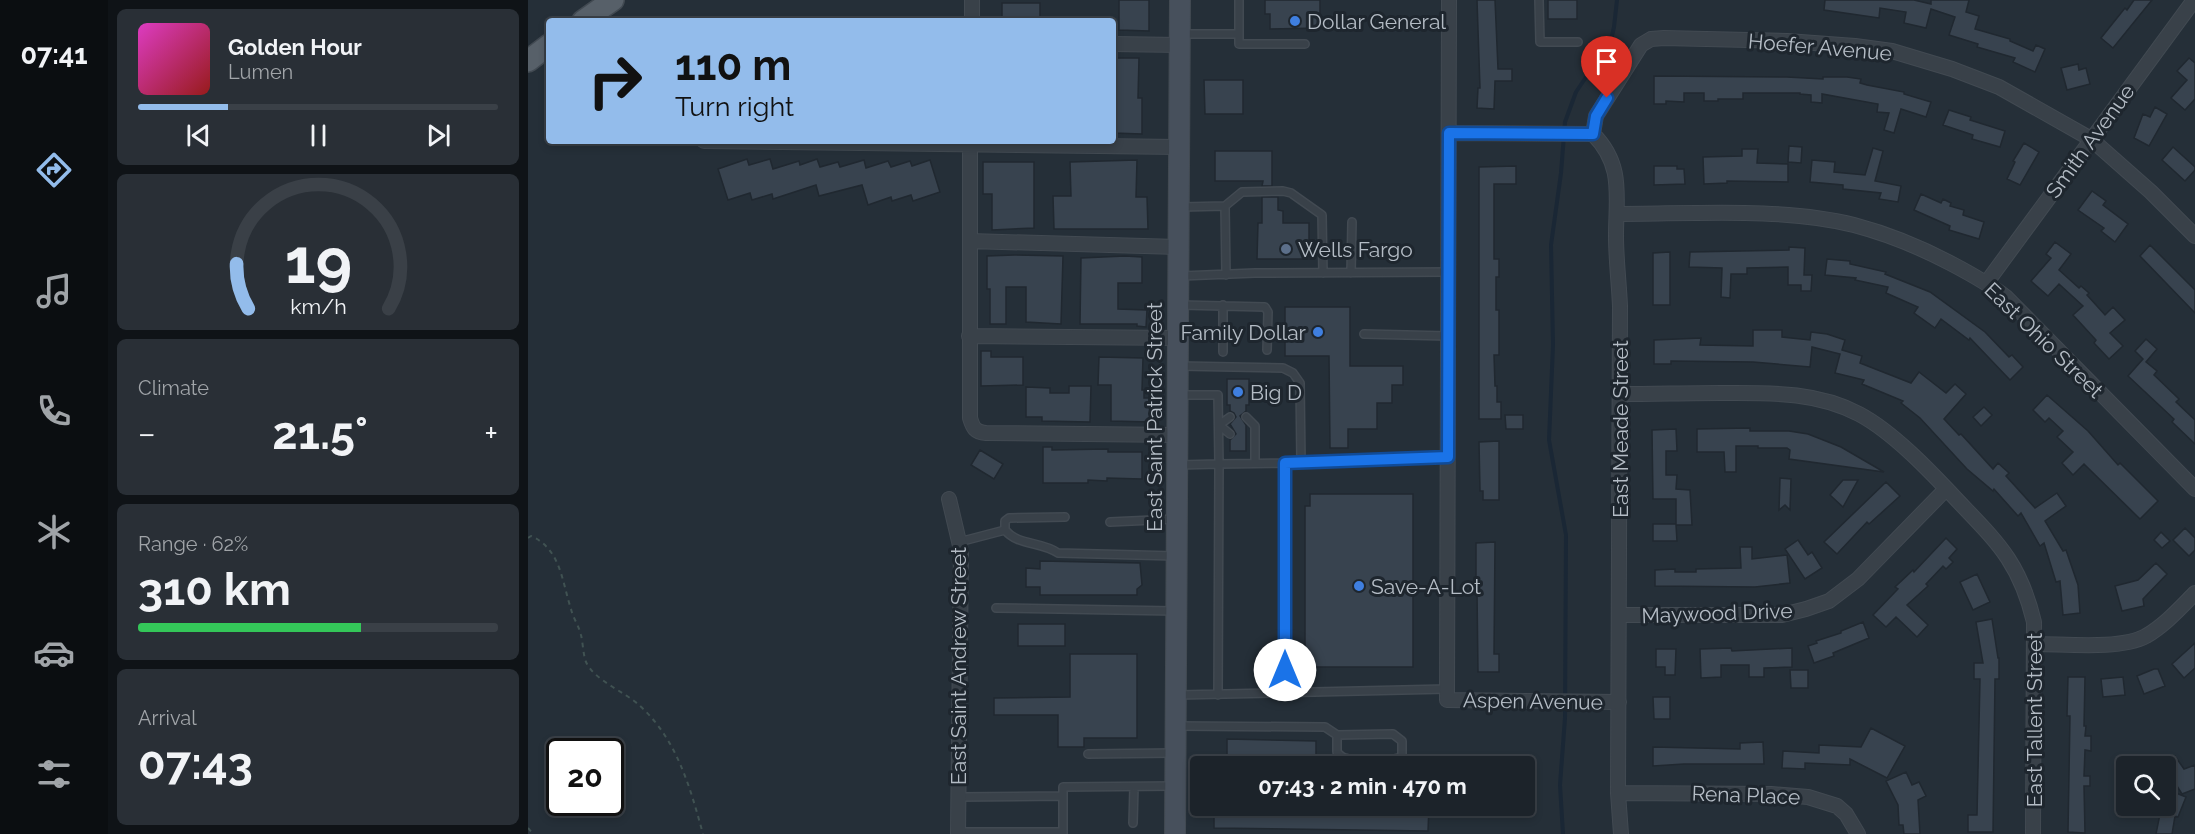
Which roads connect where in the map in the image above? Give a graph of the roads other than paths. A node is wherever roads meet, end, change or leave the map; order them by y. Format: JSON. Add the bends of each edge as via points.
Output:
{"nodes":[{"id":1,"x":613,"y":0,"type":"edge"},
{"id":2,"x":972,"y":0,"type":"edge"},
{"id":3,"x":1180,"y":0,"type":"edge"},
{"id":4,"x":1239,"y":0,"type":"edge"},
{"id":5,"x":1449,"y":0,"type":"edge"},
{"id":6,"x":1539,"y":0,"type":"edge"},
{"id":7,"x":2194,"y":0,"type":"edge"},
{"id":8,"x":587,"y":18,"type":"edge"},
{"id":9,"x":972,"y":18,"type":"edge"},
{"id":10,"x":1239,"y":34,"type":"junction"},
{"id":11,"x":1180,"y":39,"type":"junction"},
{"id":12,"x":1578,"y":42,"type":"dead end"},
{"id":13,"x":1116,"y":44,"type":"edge"},
{"id":14,"x":1305,"y":44,"type":"dead end"},
{"id":15,"x":546,"y":47,"type":"edge"},
{"id":16,"x":528,"y":61,"type":"edge"},
{"id":17,"x":1449,"y":133,"type":"junction"},
{"id":18,"x":1593,"y":134,"type":"junction"},
{"id":19,"x":2091,"y":139,"type":"junction"},
{"id":20,"x":970,"y":144,"type":"edge"},
{"id":21,"x":1022,"y":144,"type":"edge"},
{"id":22,"x":1179,"y":147,"type":"junction"},
{"id":23,"x":1225,"y":206,"type":"junction"},
{"id":24,"x":1179,"y":207,"type":"junction"},
{"id":25,"x":1617,"y":214,"type":"junction"},
{"id":26,"x":1352,"y":222,"type":"dead end"},
{"id":27,"x":2195,"y":236,"type":"edge"},
{"id":28,"x":970,"y":241,"type":"junction"},
{"id":29,"x":1178,"y":247,"type":"junction"},
{"id":30,"x":1449,"y":272,"type":"junction"},
{"id":31,"x":1323,"y":273,"type":"junction"},
{"id":32,"x":1351,"y":273,"type":"junction"},
{"id":33,"x":1226,"y":275,"type":"junction"},
{"id":34,"x":1178,"y":276,"type":"junction"},
{"id":35,"x":1987,"y":282,"type":"junction"},
{"id":36,"x":1178,"y":305,"type":"junction"},
{"id":37,"x":1223,"y":305,"type":"junction"},
{"id":38,"x":1364,"y":334,"type":"dead end"},
{"id":39,"x":969,"y":336,"type":"junction"},
{"id":40,"x":1448,"y":336,"type":"junction"},
{"id":41,"x":1178,"y":338,"type":"junction"},
{"id":42,"x":1267,"y":350,"type":"dead end"},
{"id":43,"x":1223,"y":352,"type":"dead end"},
{"id":44,"x":1178,"y":366,"type":"junction"},
{"id":45,"x":1620,"y":394,"type":"junction"},
{"id":46,"x":1178,"y":395,"type":"junction"},
{"id":47,"x":1230,"y":417,"type":"dead end"},
{"id":48,"x":1246,"y":417,"type":"dead end"},
{"id":49,"x":1219,"y":425,"type":"junction"},
{"id":50,"x":1255,"y":426,"type":"junction"},
{"id":51,"x":1230,"y":434,"type":"dead end"},
{"id":52,"x":1246,"y":434,"type":"dead end"},
{"id":53,"x":1178,"y":435,"type":"junction"},
{"id":54,"x":1448,"y":457,"type":"junction"},
{"id":55,"x":1301,"y":462,"type":"junction"},
{"id":56,"x":1255,"y":463,"type":"junction"},
{"id":57,"x":1285,"y":463,"type":"junction"},
{"id":58,"x":1219,"y":464,"type":"junction"},
{"id":59,"x":1177,"y":465,"type":"junction"},
{"id":60,"x":1946,"y":489,"type":"junction"},
{"id":61,"x":2195,"y":489,"type":"edge"},
{"id":62,"x":949,"y":499,"type":"dead end"},
{"id":63,"x":1065,"y":518,"type":"dead end"},
{"id":64,"x":1177,"y":519,"type":"junction"},
{"id":65,"x":1110,"y":522,"type":"dead end"},
{"id":66,"x":1005,"y":530,"type":"junction"},
{"id":67,"x":959,"y":542,"type":"junction"},
{"id":68,"x":1177,"y":556,"type":"junction"},
{"id":69,"x":2195,"y":592,"type":"edge"},
{"id":70,"x":996,"y":608,"type":"dead end"},
{"id":71,"x":1177,"y":611,"type":"junction"},
{"id":72,"x":1620,"y":615,"type":"junction"},
{"id":73,"x":2036,"y":644,"type":"junction"},
{"id":74,"x":1285,"y":693,"type":"junction"},
{"id":75,"x":1218,"y":694,"type":"junction"},
{"id":76,"x":1176,"y":695,"type":"junction"},
{"id":77,"x":1447,"y":695,"type":"junction"},
{"id":78,"x":1619,"y":702,"type":"junction"},
{"id":79,"x":1176,"y":726,"type":"junction"},
{"id":80,"x":1337,"y":735,"type":"junction"},
{"id":81,"x":1176,"y":753,"type":"junction"},
{"id":82,"x":1088,"y":754,"type":"dead end"},
{"id":83,"x":1176,"y":786,"type":"junction"},
{"id":84,"x":1134,"y":787,"type":"junction"},
{"id":85,"x":1618,"y":792,"type":"junction"},
{"id":86,"x":1063,"y":796,"type":"junction"},
{"id":87,"x":959,"y":797,"type":"junction"},
{"id":88,"x":1133,"y":823,"type":"dead end"},
{"id":89,"x":958,"y":833,"type":"edge"},
{"id":90,"x":1063,"y":833,"type":"edge"},
{"id":91,"x":1175,"y":834,"type":"edge"},
{"id":92,"x":1621,"y":834,"type":"edge"},
{"id":93,"x":1858,"y":834,"type":"edge"},
{"id":94,"x":2032,"y":834,"type":"edge"}],
"edges":[{"from":1,"to":8,"type":"main road"},
{"from":2,"to":9,"type":"street"},
{"from":3,"to":11,"type":"main road","name":"East Saint Patrick Street"},
{"from":4,"to":10,"type":"lane"},
{"from":5,"to":17,"type":"street"},
{"from":6,"to":12,"type":"lane","via":[[1540,42]]},
{"from":7,"to":19,"type":"street","name":"Smith Avenue"},
{"from":10,"to":11,"type":"lane"},
{"from":10,"to":14,"type":"lane","via":[[1239,44]]},
{"from":11,"to":13,"type":"street"},
{"from":11,"to":22,"type":"main road","name":"East Saint Patrick Street"},
{"from":15,"to":16,"type":"main road"},
{"from":17,"to":18,"type":"street"},
{"from":17,"to":30,"type":"street"},
{"from":18,"to":19,"type":"street","name":"Hoefer Avenue","via":[[1596,116],[1641,45],[1665,38],[1765,40],[1892,51],[1999,87]]},
{"from":18,"to":25,"type":"street","name":"East Meade Street","via":[[1611,157],[1616,173]]},
{"from":19,"to":27,"type":"street","name":"Hoefer Avenue"},
{"from":19,"to":35,"type":"street","name":"Smith Avenue"},
{"from":20,"to":28,"type":"street"},
{"from":21,"to":22,"type":"street"},
{"from":22,"to":24,"type":"main road","name":"East Saint Patrick Street"},
{"from":23,"to":24,"type":"lane"},
{"from":23,"to":31,"type":"lane","via":[[1242,192],[1292,193],[1323,218]]},
{"from":23,"to":33,"type":"lane"},
{"from":24,"to":29,"type":"main road","name":"East Saint Patrick Street"},
{"from":25,"to":35,"type":"street","name":"East Ohio Street","via":[[1756,214],[1853,225],[1917,246]]},
{"from":25,"to":45,"type":"street","name":"East Meade Street"},
{"from":26,"to":32,"type":"lane"},
{"from":28,"to":29,"type":"street"},
{"from":28,"to":39,"type":"street"},
{"from":29,"to":34,"type":"main road","name":"East Saint Patrick Street"},
{"from":30,"to":32,"type":"lane"},
{"from":30,"to":40,"type":"street"},
{"from":31,"to":32,"type":"lane"},
{"from":31,"to":33,"type":"lane"},
{"from":33,"to":34,"type":"lane"},
{"from":34,"to":36,"type":"main road","name":"East Saint Patrick Street"},
{"from":35,"to":61,"type":"street","name":"East Ohio Street"},
{"from":36,"to":37,"type":"lane"},
{"from":36,"to":41,"type":"main road","name":"East Saint Patrick Street"},
{"from":37,"to":42,"type":"lane","via":[[1266,308]]},
{"from":37,"to":43,"type":"lane"},
{"from":38,"to":40,"type":"lane"},
{"from":39,"to":41,"type":"street"},
{"from":39,"to":53,"type":"street","via":[[970,418],[979,432]]},
{"from":40,"to":54,"type":"street"},
{"from":41,"to":44,"type":"main road","name":"East Saint Patrick Street"},
{"from":44,"to":46,"type":"main road","name":"East Saint Patrick Street"},
{"from":44,"to":55,"type":"lane","via":[[1283,368],[1293,373],[1300,383]]},
{"from":45,"to":60,"type":"street","name":"East Tallent Street","via":[[1776,393],[1831,402],[1884,431]]},
{"from":45,"to":72,"type":"street","name":"East Meade Street"},
{"from":46,"to":49,"type":"lane","via":[[1218,395]]},
{"from":46,"to":53,"type":"main road","name":"East Saint Patrick Street"},
{"from":47,"to":49,"type":"lane"},
{"from":48,"to":50,"type":"lane"},
{"from":49,"to":51,"type":"lane"},
{"from":49,"to":58,"type":"lane"},
{"from":50,"to":52,"type":"lane"},
{"from":50,"to":56,"type":"lane"},
{"from":53,"to":59,"type":"main road","name":"East Saint Patrick Street"},
{"from":54,"to":55,"type":"lane"},
{"from":54,"to":77,"type":"street"},
{"from":55,"to":57,"type":"lane"},
{"from":56,"to":57,"type":"lane"},
{"from":56,"to":58,"type":"lane"},
{"from":57,"to":74,"type":"lane"},
{"from":58,"to":59,"type":"lane"},
{"from":58,"to":75,"type":"lane"},
{"from":59,"to":64,"type":"main road","name":"East Saint Patrick Street"},
{"from":60,"to":72,"type":"street","name":"Maywood Drive","via":[[1858,579],[1829,601],[1782,615]]},
{"from":60,"to":73,"type":"street","name":"East Tallent Street","via":[[2016,569],[2028,597]]},
{"from":62,"to":67,"type":"street","name":"East Saint Andrew Street"},
{"from":63,"to":66,"type":"lane","via":[[1009,518]]},
{"from":64,"to":65,"type":"lane"},
{"from":64,"to":68,"type":"main road","name":"East Saint Patrick Street"},
{"from":66,"to":67,"type":"lane"},
{"from":66,"to":68,"type":"lane","via":[[1010,537],[1048,546],[1058,553]]},
{"from":67,"to":87,"type":"street","name":"East Saint Andrew Street"},
{"from":68,"to":71,"type":"main road","name":"East Saint Patrick Street"},
{"from":69,"to":73,"type":"street","via":[[2164,624],[2129,642]]},
{"from":70,"to":71,"type":"lane"},
{"from":71,"to":76,"type":"main road","name":"East Saint Patrick Street"},
{"from":72,"to":78,"type":"street","name":"East Meade Street"},
{"from":73,"to":94,"type":"street","name":"East Tallent Street"},
{"from":74,"to":75,"type":"lane"},
{"from":74,"to":77,"type":"lane"},
{"from":75,"to":76,"type":"lane"},
{"from":76,"to":79,"type":"main road","name":"East Saint Patrick Street"},
{"from":77,"to":78,"type":"street","name":"Aspen Avenue","via":[[1543,702]]},
{"from":78,"to":85,"type":"street","name":"East Meade Street"},
{"from":79,"to":80,"type":"lane","via":[[1325,727]]},
{"from":79,"to":81,"type":"main road","name":"East Saint Patrick Street"},
{"from":80,"to":80,"type":"lane","via":[[1337,752],[1346,759],[1390,760],[1402,756],[1402,741],[1393,734]]},
{"from":81,"to":82,"type":"lane"},
{"from":81,"to":83,"type":"main road","name":"East Saint Patrick Street"},
{"from":83,"to":84,"type":"lane"},
{"from":83,"to":91,"type":"main road","name":"East Saint Patrick Street"},
{"from":84,"to":86,"type":"lane","via":[[1063,788]]},
{"from":84,"to":88,"type":"lane"},
{"from":85,"to":92,"type":"street","name":"East Meade Street"},
{"from":85,"to":93,"type":"street","name":"Rena Place","via":[[1808,797],[1837,806]]},
{"from":86,"to":87,"type":"lane"},
{"from":86,"to":90,"type":"lane"},
{"from":87,"to":89,"type":"street","name":"East Saint Andrew Street"},
{"from":89,"to":90,"type":"lane"}]}
